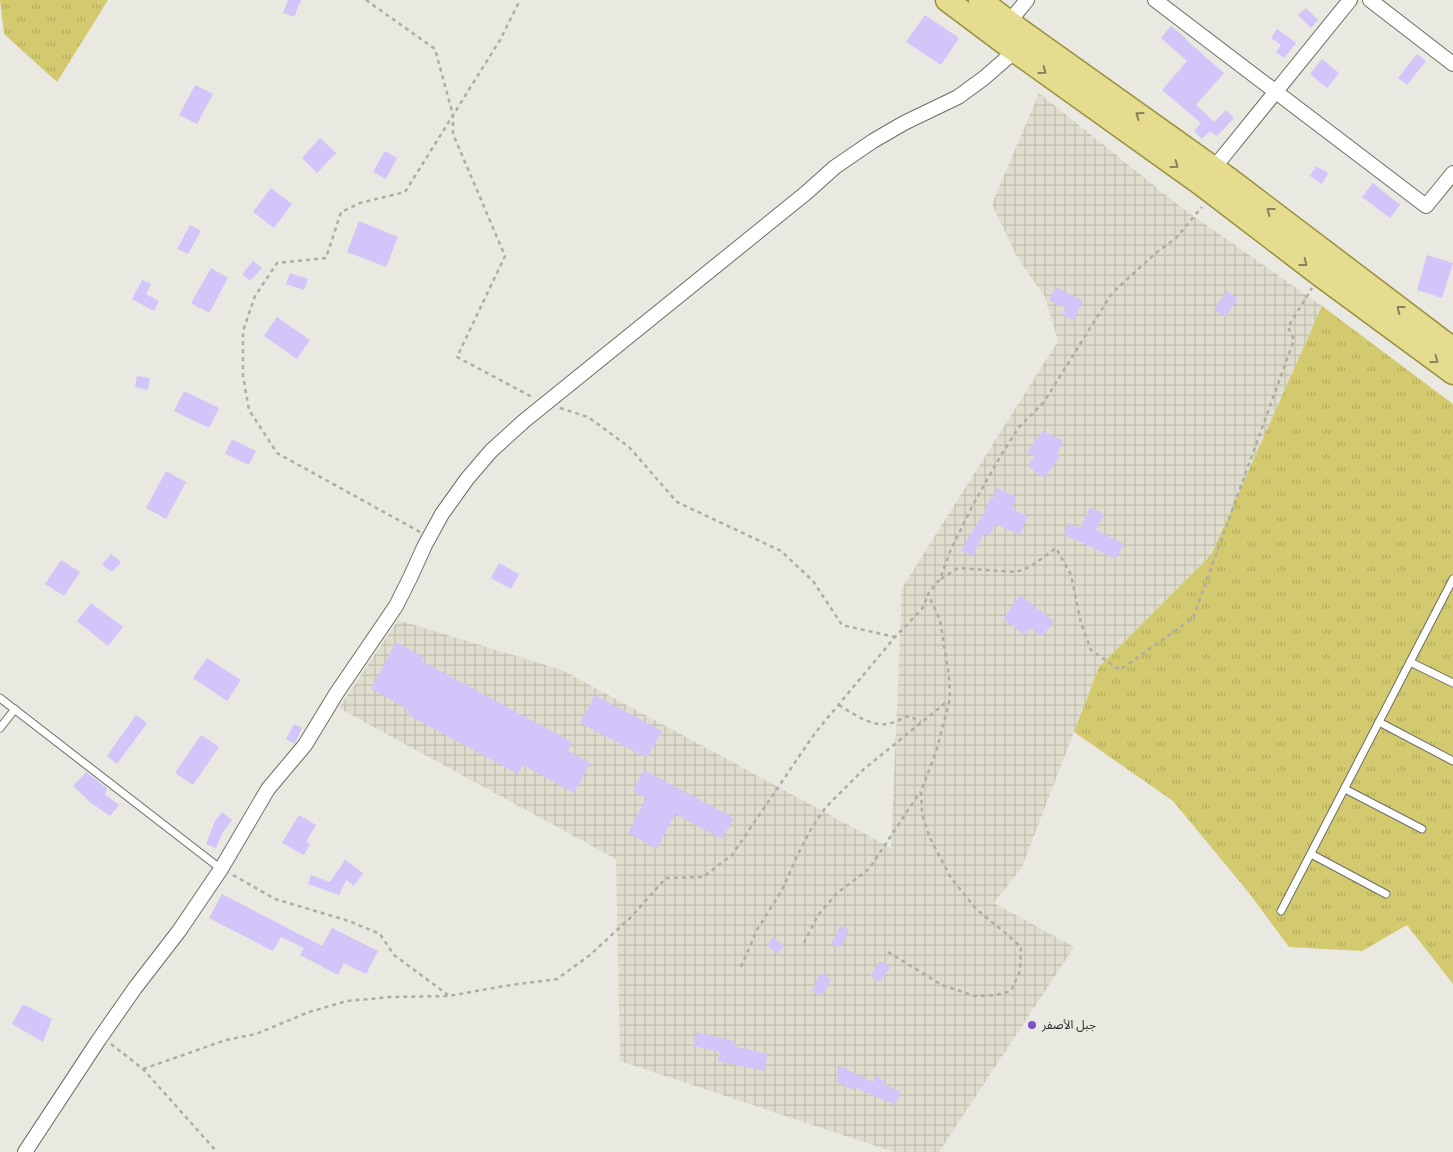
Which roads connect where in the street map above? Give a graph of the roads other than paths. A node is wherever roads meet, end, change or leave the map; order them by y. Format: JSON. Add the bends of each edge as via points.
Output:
{"nodes":[{"id":1,"x":947,"y":0,"type":"edge"},
{"id":2,"x":980,"y":0,"type":"edge"},
{"id":3,"x":1027,"y":0,"type":"edge"},
{"id":4,"x":1156,"y":0,"type":"edge"},
{"id":5,"x":1350,"y":0,"type":"edge"},
{"id":6,"x":1370,"y":0,"type":"edge"},
{"id":7,"x":1003,"y":30,"type":"junction"},
{"id":8,"x":1015,"y":51,"type":"junction"},
{"id":9,"x":1453,"y":64,"type":"edge"},
{"id":10,"x":1276,"y":92,"type":"junction"},
{"id":11,"x":1453,"y":174,"type":"edge"},
{"id":12,"x":1209,"y":182,"type":"junction"},
{"id":13,"x":1453,"y":348,"type":"edge"},
{"id":14,"x":1453,"y":373,"type":"edge"},
{"id":15,"x":1453,"y":579,"type":"edge"},
{"id":16,"x":1410,"y":662,"type":"junction"},
{"id":17,"x":1453,"y":683,"type":"edge"},
{"id":18,"x":0,"y":698,"type":"edge"},
{"id":19,"x":15,"y":709,"type":"junction"},
{"id":20,"x":1379,"y":722,"type":"junction"},
{"id":21,"x":0,"y":728,"type":"edge"},
{"id":22,"x":1453,"y":761,"type":"edge"},
{"id":23,"x":1345,"y":789,"type":"junction"},
{"id":24,"x":1422,"y":829,"type":"dead end"},
{"id":25,"x":1311,"y":854,"type":"junction"},
{"id":26,"x":220,"y":869,"type":"junction"},
{"id":27,"x":1386,"y":894,"type":"dead end"},
{"id":28,"x":1281,"y":911,"type":"dead end"},
{"id":29,"x":25,"y":1152,"type":"edge"}],
"edges":[{"from":1,"to":7,"type":"main road"},
{"from":2,"to":7,"type":"main road"},
{"from":3,"to":7,"type":"street"},
{"from":4,"to":10,"type":"street"},
{"from":5,"to":10,"type":"street"},
{"from":6,"to":9,"type":"street"},
{"from":7,"to":8,"type":"main road"},
{"from":12,"to":7,"type":"main road","one_way":true},
{"from":8,"to":12,"type":"main road","one_way":true},
{"from":8,"to":26,"type":"street","via":[[958,97],[904,123],[835,167],[524,421],[491,452],[442,514],[396,606],[305,745],[268,789]]},
{"from":10,"to":11,"type":"street","via":[[1426,206]]},
{"from":10,"to":12,"type":"street"},
{"from":13,"to":12,"type":"main road","one_way":true},
{"from":12,"to":14,"type":"main road","one_way":true,"via":[[1320,275]]},
{"from":15,"to":16,"type":"lane"},
{"from":16,"to":17,"type":"lane"},
{"from":16,"to":20,"type":"lane"},
{"from":18,"to":19,"type":"lane"},
{"from":19,"to":21,"type":"lane"},
{"from":19,"to":26,"type":"lane"},
{"from":20,"to":22,"type":"lane"},
{"from":20,"to":23,"type":"lane"},
{"from":23,"to":24,"type":"lane"},
{"from":23,"to":25,"type":"lane"},
{"from":25,"to":27,"type":"lane"},
{"from":25,"to":28,"type":"lane"},
{"from":26,"to":29,"type":"street","via":[[179,931],[101,1036]]}]}
